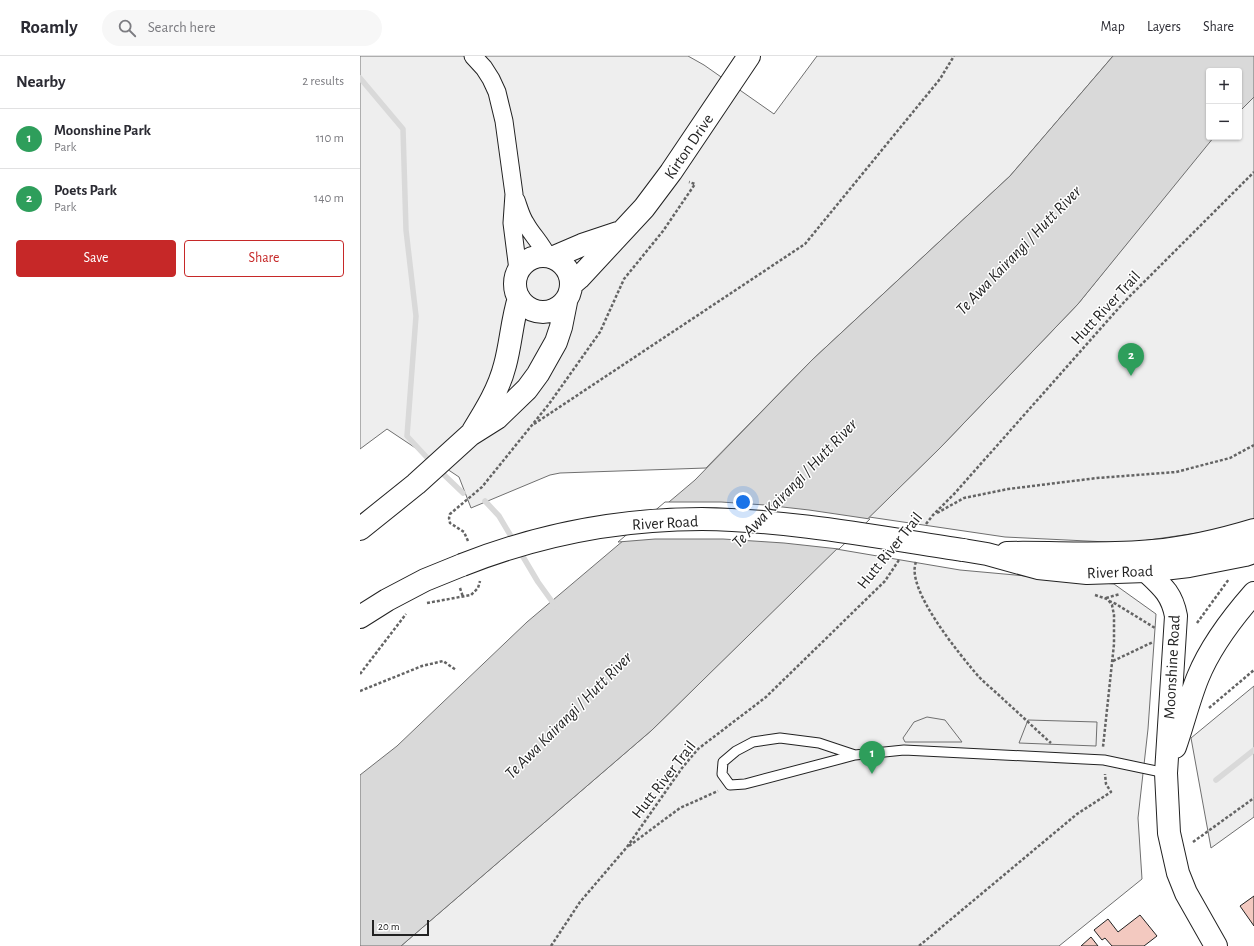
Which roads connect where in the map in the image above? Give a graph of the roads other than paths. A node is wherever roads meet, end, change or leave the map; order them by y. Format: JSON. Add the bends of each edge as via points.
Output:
{"nodes":[{"id":1,"x":473,"y":56,"type":"edge"},
{"id":2,"x":750,"y":56,"type":"edge"},
{"id":3,"x":514,"y":194,"type":"junction"},
{"id":4,"x":621,"y":232,"type":"junction"},
{"id":5,"x":551,"y":257,"type":"junction"},
{"id":6,"x":518,"y":270,"type":"junction"},
{"id":7,"x":569,"y":293,"type":"junction"},
{"id":8,"x":518,"y":298,"type":"junction"},
{"id":9,"x":463,"y":442,"type":"junction"},
{"id":10,"x":360,"y":529,"type":"edge"},
{"id":11,"x":1254,"y":530,"type":"edge"},
{"id":12,"x":1254,"y":552,"type":"edge"},
{"id":13,"x":987,"y":554,"type":"junction"},
{"id":14,"x":1146,"y":571,"type":"junction"},
{"id":15,"x":1254,"y":593,"type":"edge"},
{"id":16,"x":360,"y":617,"type":"edge"},
{"id":17,"x":855,"y":755,"type":"junction"},
{"id":18,"x":1166,"y":773,"type":"junction"},
{"id":19,"x":1216,"y":946,"type":"edge"}],
"edges":[{"from":1,"to":3,"type":"street","via":[[484,68],[498,92]]},
{"from":2,"to":4,"type":"main road","name":"Kirton Drive","via":[[671,172],[644,208]]},
{"from":3,"to":5,"type":"street","via":[[524,222]]},
{"from":3,"to":6,"type":"street","via":[[512,223]]},
{"from":4,"to":5,"type":"main road","name":"Kirton Drive"},
{"from":4,"to":7,"type":"main road","name":"Kirton Drive","via":[[579,278]]},
{"from":5,"to":6,"type":"main road","via":[[539,256],[531,259]]},
{"from":5,"to":7,"type":"main road","via":[[567,269],[570,276]]},
{"from":6,"to":8,"type":"main road","via":[[515,289]]},
{"from":7,"to":8,"type":"main road","via":[[559,308],[550,312],[528,308]]},
{"from":7,"to":9,"type":"main road","via":[[556,342],[538,374],[527,389],[497,418]]},
{"from":8,"to":9,"type":"main road","via":[[505,366],[496,391]]},
{"from":9,"to":10,"type":"main road"},
{"from":11,"to":13,"type":"main road","name":"River Road","via":[[1220,540],[1153,551]]},
{"from":12,"to":14,"type":"main road","name":"River Road","via":[[1189,566]]},
{"from":13,"to":14,"type":"main road","name":"River Road","via":[[1058,571]]},
{"from":13,"to":16,"type":"main road","name":"River Road","bridge":true,"via":[[782,524],[702,519],[633,522],[566,533],[496,551],[425,580]]},
{"from":14,"to":18,"type":"main road","name":"Moonshine Road","via":[[1171,597],[1176,616]]},
{"from":15,"to":18,"type":"main road","name":"Moonshine Road","via":[[1214,646],[1198,677]]},
{"from":17,"to":17,"type":"lane","via":[[819,743],[780,738],[753,742],[736,751],[723,762],[722,774],[730,785],[745,784]]},
{"from":17,"to":18,"type":"lane","via":[[904,750],[1104,760]]},
{"from":18,"to":19,"type":"main road","name":"Moonshine Road","via":[[1169,833],[1178,874],[1196,913]]}]}
